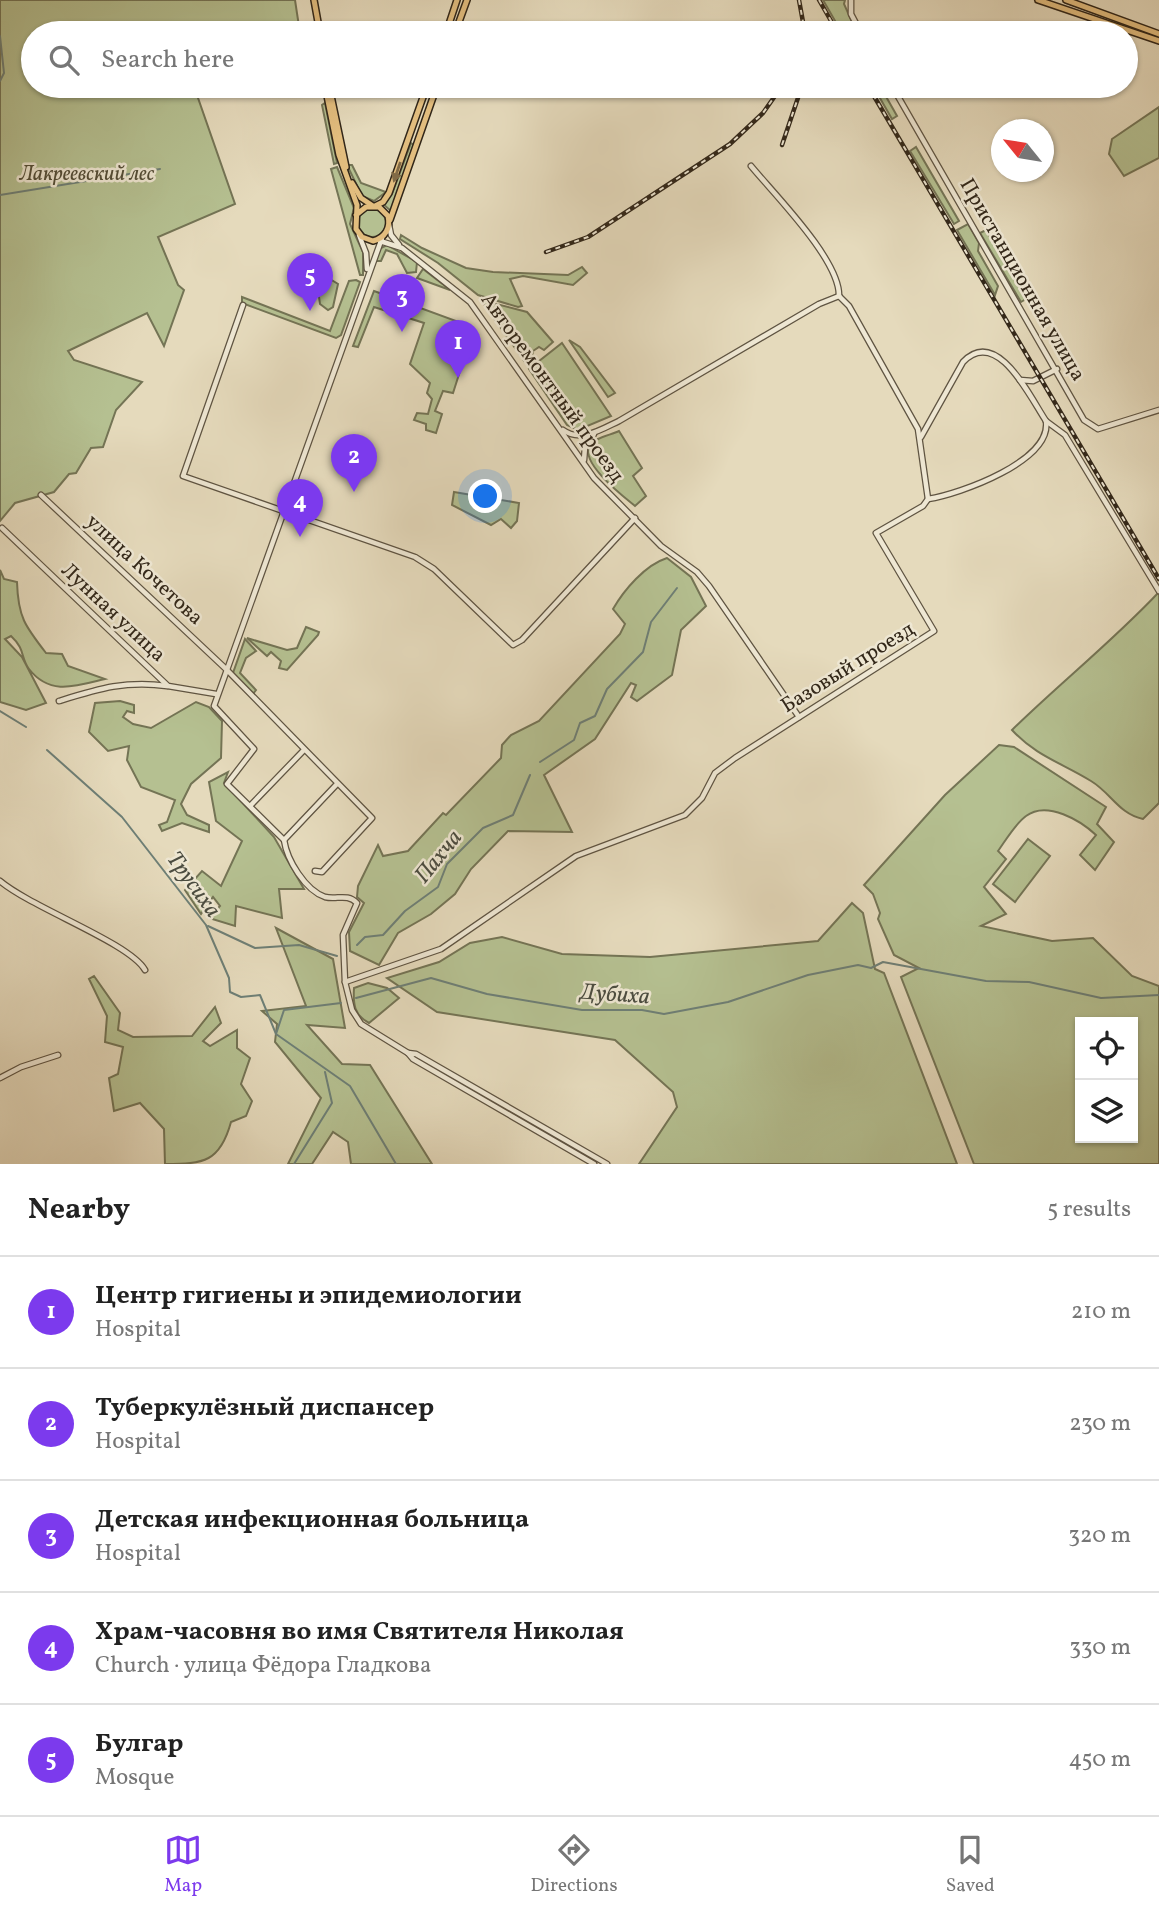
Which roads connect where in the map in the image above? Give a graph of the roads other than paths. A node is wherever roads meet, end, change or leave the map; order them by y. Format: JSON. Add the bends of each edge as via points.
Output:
{"nodes":[{"id":1,"x":312,"y":0,"type":"edge"},
{"id":2,"x":457,"y":0,"type":"edge"},
{"id":3,"x":467,"y":0,"type":"edge"},
{"id":4,"x":851,"y":0,"type":"edge"},
{"id":5,"x":1038,"y":0,"type":"edge"},
{"id":6,"x":1066,"y":0,"type":"edge"},
{"id":7,"x":316,"y":21,"type":"edge"},
{"id":8,"x":450,"y":21,"type":"edge"},
{"id":9,"x":459,"y":21,"type":"edge"},
{"id":10,"x":855,"y":21,"type":"edge"},
{"id":11,"x":1100,"y":21,"type":"edge"},
{"id":12,"x":1123,"y":21,"type":"edge"},
{"id":13,"x":1138,"y":26,"type":"edge"},
{"id":14,"x":1138,"y":34,"type":"edge"},
{"id":15,"x":1159,"y":34,"type":"edge"},
{"id":16,"x":1159,"y":41,"type":"edge"},
{"id":17,"x":329,"y":98,"type":"edge"},
{"id":18,"x":330,"y":98,"type":"edge"},
{"id":19,"x":423,"y":98,"type":"edge"},
{"id":20,"x":433,"y":98,"type":"edge"},
{"id":21,"x":899,"y":98,"type":"edge"},
{"id":22,"x":409,"y":138,"type":"junction"},
{"id":23,"x":417,"y":141,"type":"junction"},
{"id":24,"x":751,"y":166,"type":"dead end"},
{"id":25,"x":374,"y":206,"type":"junction"},
{"id":26,"x":356,"y":215,"type":"junction"},
{"id":27,"x":389,"y":224,"type":"junction"},
{"id":28,"x":359,"y":235,"type":"junction"},
{"id":29,"x":379,"y":239,"type":"junction"},
{"id":30,"x":402,"y":248,"type":"junction"},
{"id":31,"x":365,"y":280,"type":"junction"},
{"id":32,"x":839,"y":296,"type":"junction"},
{"id":33,"x":243,"y":305,"type":"dead end"},
{"id":34,"x":1057,"y":369,"type":"junction"},
{"id":35,"x":1026,"y":384,"type":"junction"},
{"id":36,"x":1159,"y":410,"type":"edge"},
{"id":37,"x":911,"y":414,"type":"junction"},
{"id":38,"x":933,"y":414,"type":"junction"},
{"id":39,"x":1046,"y":421,"type":"junction"},
{"id":40,"x":558,"y":425,"type":"junction"},
{"id":41,"x":597,"y":431,"type":"junction"},
{"id":42,"x":921,"y":437,"type":"junction"},
{"id":43,"x":585,"y":464,"type":"junction"},
{"id":44,"x":41,"y":495,"type":"dead end"},
{"id":45,"x":928,"y":499,"type":"junction"},
{"id":46,"x":282,"y":512,"type":"junction"},
{"id":47,"x":635,"y":518,"type":"junction"},
{"id":48,"x":2,"y":528,"type":"dead end"},
{"id":49,"x":1159,"y":591,"type":"edge"},
{"id":50,"x":226,"y":669,"type":"junction"},
{"id":51,"x":168,"y":686,"type":"junction"},
{"id":52,"x":216,"y":694,"type":"junction"},
{"id":53,"x":59,"y":701,"type":"dead end"},
{"id":54,"x":799,"y":717,"type":"junction"},
{"id":55,"x":304,"y":751,"type":"junction"},
{"id":56,"x":337,"y":784,"type":"junction"},
{"id":57,"x":250,"y":806,"type":"junction"},
{"id":58,"x":284,"y":840,"type":"junction"},
{"id":59,"x":316,"y":871,"type":"dead end"},
{"id":60,"x":0,"y":881,"type":"edge"},
{"id":61,"x":145,"y":970,"type":"dead end"},
{"id":62,"x":345,"y":982,"type":"junction"},
{"id":63,"x":58,"y":1055,"type":"dead end"},
{"id":64,"x":0,"y":1078,"type":"edge"},
{"id":65,"x":585,"y":1155,"type":"junction"},
{"id":66,"x":594,"y":1164,"type":"edge"},
{"id":67,"x":607,"y":1164,"type":"edge"}],
"edges":[{"from":1,"to":7,"type":"main road"},
{"from":2,"to":8,"type":"main road"},
{"from":3,"to":9,"type":"main road"},
{"from":4,"to":10,"type":"street"},
{"from":5,"to":11,"type":"main road"},
{"from":6,"to":12,"type":"main road"},
{"from":13,"to":15,"type":"main road"},
{"from":14,"to":16,"type":"main road"},
{"from":17,"to":26,"type":"main road","via":[[335,142],[355,198]]},
{"from":18,"to":25,"type":"main road","via":[[348,174],[357,193]]},
{"from":19,"to":22,"type":"main road"},
{"from":20,"to":23,"type":"main road"},
{"from":21,"to":34,"type":"street","name":"Пристанционная улица"},
{"from":22,"to":23,"type":"main road"},
{"from":22,"to":25,"type":"main road","one_way":true,"via":[[386,199]]},
{"from":23,"to":27,"type":"main road"},
{"from":24,"to":32,"type":"street","via":[[808,232],[836,281]]},
{"from":25,"to":26,"type":"main road"},
{"from":25,"to":27,"type":"main road","via":[[384,211]]},
{"from":26,"to":28,"type":"main road"},
{"from":27,"to":29,"type":"main road"},
{"from":27,"to":30,"type":"street","name":"Авторемонтный проезд"},
{"from":28,"to":29,"type":"main road"},
{"from":28,"to":31,"type":"street","via":[[368,261]]},
{"from":29,"to":30,"type":"street","name":"Авторемонтный проезд"},
{"from":29,"to":31,"type":"street"},
{"from":30,"to":40,"type":"street","name":"Авторемонтный проезд","via":[[470,302]]},
{"from":31,"to":46,"type":"street"},
{"from":32,"to":37,"type":"street"},
{"from":32,"to":41,"type":"street"},
{"from":33,"to":46,"type":"street","via":[[183,477]]},
{"from":34,"to":35,"type":"street"},
{"from":34,"to":36,"type":"street","name":"Пристанционная улица","via":[[1091,427],[1104,428]]},
{"from":35,"to":38,"type":"street","via":[[995,354],[971,354]]},
{"from":35,"to":39,"type":"street"},
{"from":37,"to":38,"type":"street","via":[[922,420]]},
{"from":37,"to":42,"type":"street"},
{"from":38,"to":42,"type":"street"},
{"from":39,"to":45,"type":"street","via":[[1045,437],[1026,458],[949,495]]},
{"from":39,"to":49,"type":"street","via":[[1065,435]]},
{"from":40,"to":41,"type":"street","via":[[575,436]]},
{"from":40,"to":43,"type":"street","name":"Авторемонтный проезд"},
{"from":41,"to":43,"type":"street","via":[[585,447]]},
{"from":42,"to":45,"type":"street"},
{"from":43,"to":47,"type":"street","name":"Авторемонтный проезд"},
{"from":44,"to":50,"type":"street","name":"улица Кочетова"},
{"from":45,"to":54,"type":"street","name":"Базовый проезд","via":[[876,533],[934,631]]},
{"from":46,"to":47,"type":"street","via":[[425,563],[513,645]]},
{"from":46,"to":50,"type":"street"},
{"from":47,"to":54,"type":"street","name":"Авторемонтный проезд","via":[[709,586]]},
{"from":48,"to":51,"type":"street","name":"Лунная улица"},
{"from":50,"to":52,"type":"street"},
{"from":50,"to":55,"type":"street","name":"улица Кочетова"},
{"from":51,"to":52,"type":"street","name":"Лунная улица"},
{"from":51,"to":53,"type":"street","via":[[139,681]]},
{"from":52,"to":57,"type":"street","via":[[216,710],[254,749],[227,783]]},
{"from":54,"to":62,"type":"street","name":"Базовый проезд","via":[[715,773],[702,799],[685,815],[579,854],[453,943]]},
{"from":55,"to":56,"type":"street","name":"улица Кочетова"},
{"from":55,"to":57,"type":"street"},
{"from":56,"to":58,"type":"street"},
{"from":56,"to":59,"type":"street","name":"улица Кочетова","via":[[372,818],[322,872]]},
{"from":57,"to":58,"type":"street"},
{"from":58,"to":62,"type":"street","via":[[286,852],[312,888],[324,896],[348,897],[357,903],[343,935]]},
{"from":60,"to":61,"type":"street","via":[[18,895],[118,946],[138,959]]},
{"from":62,"to":65,"type":"street","via":[[357,1021]]},
{"from":63,"to":64,"type":"street"},
{"from":65,"to":66,"type":"street"},
{"from":65,"to":67,"type":"street"}]}
